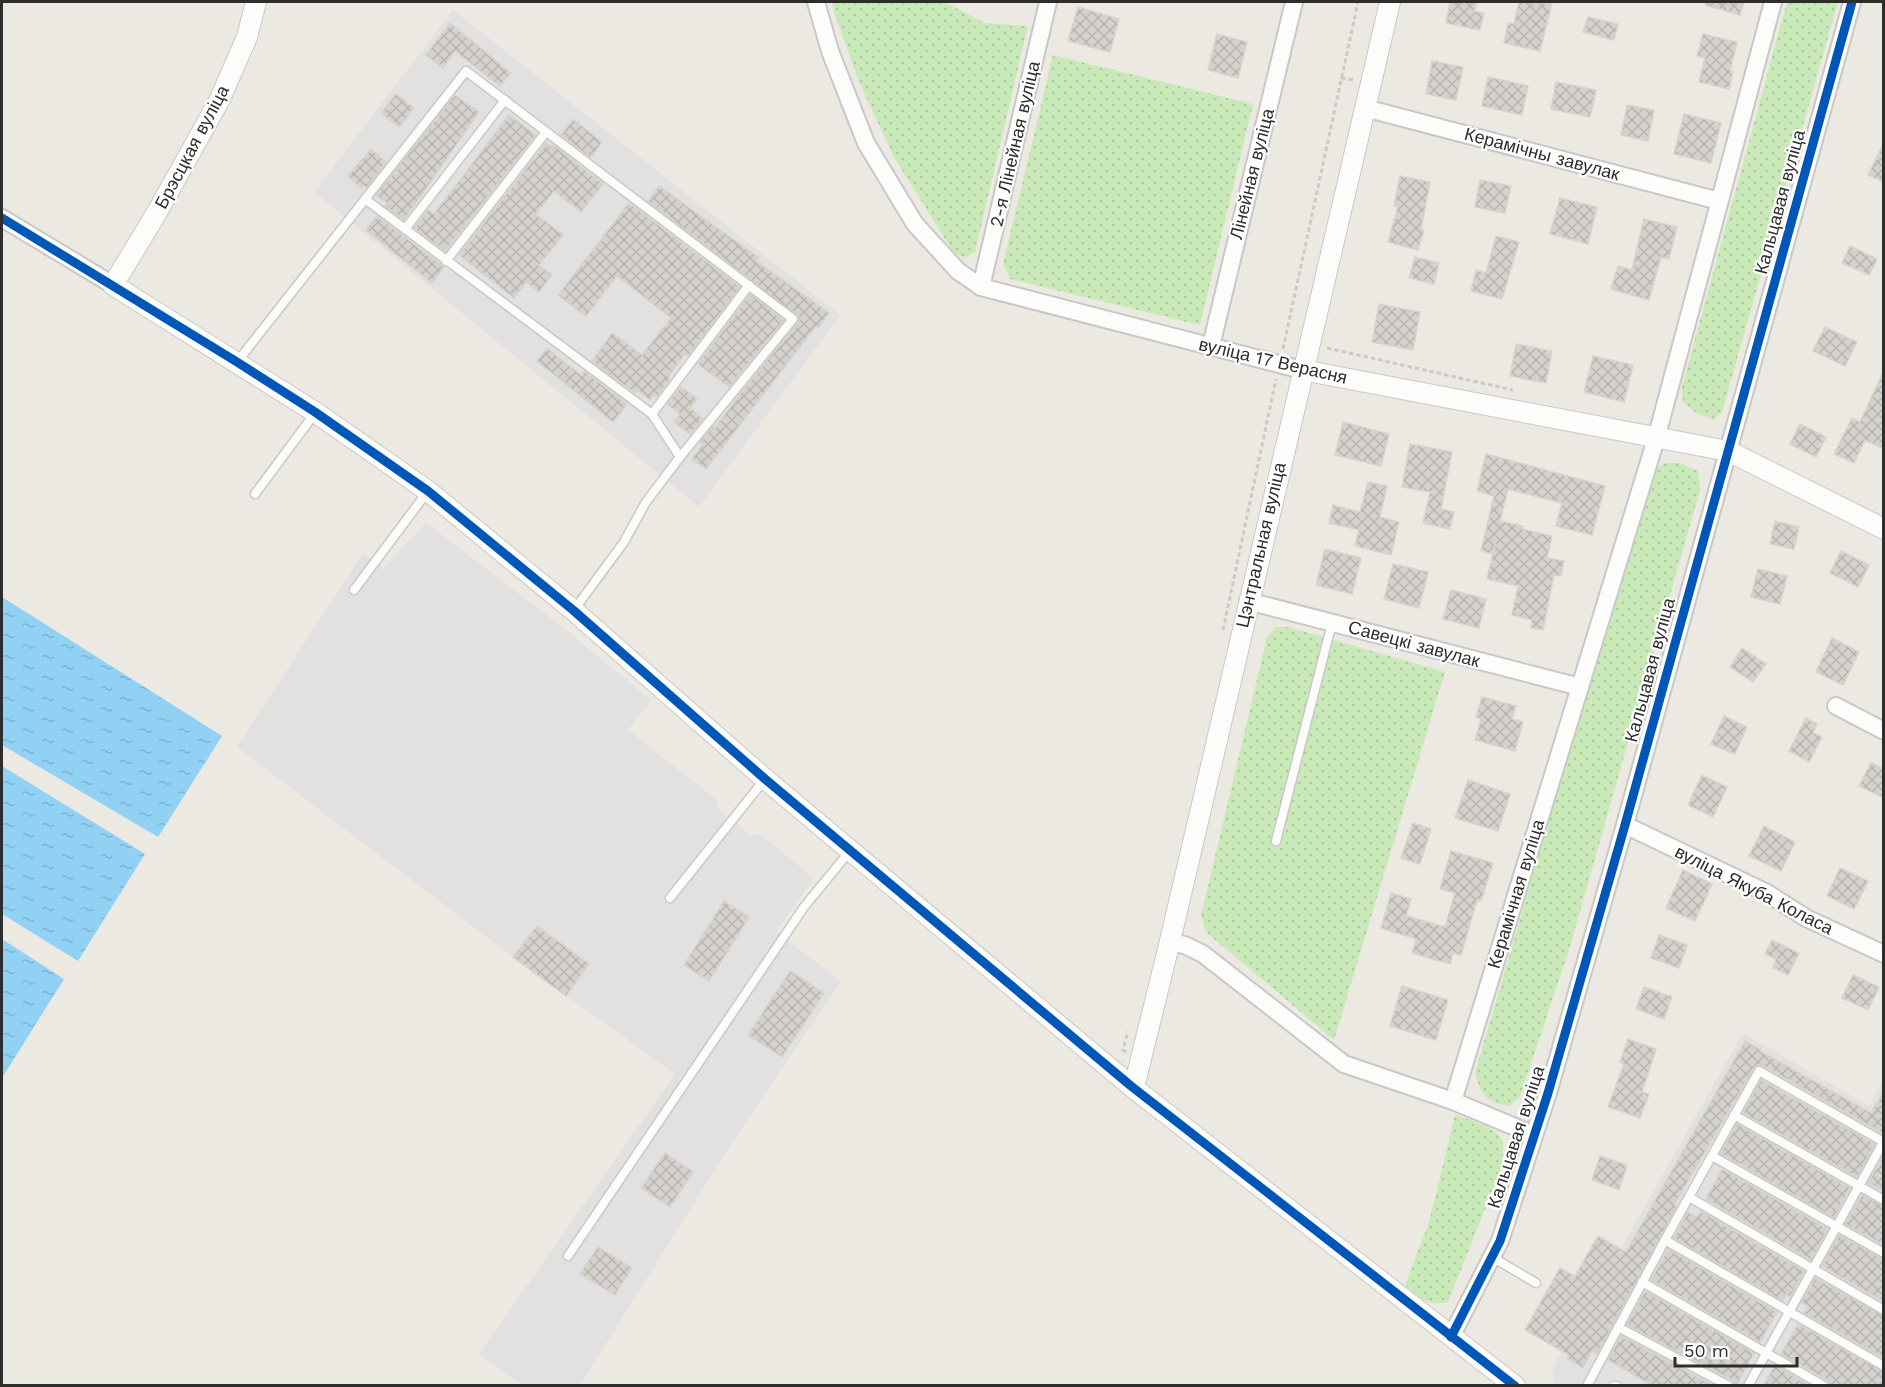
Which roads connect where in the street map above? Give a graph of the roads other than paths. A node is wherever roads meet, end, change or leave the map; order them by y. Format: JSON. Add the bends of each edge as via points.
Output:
{"nodes":[{"id":1,"x":256,"y":2,"type":"edge"},
{"id":2,"x":816,"y":2,"type":"edge"},
{"id":3,"x":1048,"y":2,"type":"edge"},
{"id":4,"x":1294,"y":2,"type":"edge"},
{"id":5,"x":1390,"y":2,"type":"edge"},
{"id":6,"x":1773,"y":2,"type":"edge"},
{"id":7,"x":1852,"y":2,"type":"edge"},
{"id":8,"x":505,"y":100,"type":"junction"},
{"id":9,"x":1365,"y":108,"type":"junction"},
{"id":10,"x":546,"y":132,"type":"junction"},
{"id":11,"x":366,"y":199,"type":"junction"},
{"id":12,"x":1719,"y":201,"type":"junction"},
{"id":13,"x":2,"y":218,"type":"edge"},
{"id":14,"x":405,"y":229,"type":"junction"},
{"id":15,"x":446,"y":261,"type":"junction"},
{"id":16,"x":113,"y":285,"type":"junction"},
{"id":17,"x":749,"y":285,"type":"junction"},
{"id":18,"x":981,"y":287,"type":"junction"},
{"id":19,"x":1211,"y":346,"type":"junction"},
{"id":20,"x":237,"y":362,"type":"junction"},
{"id":21,"x":1302,"y":370,"type":"junction"},
{"id":22,"x":315,"y":412,"type":"junction"},
{"id":23,"x":652,"y":414,"type":"junction"},
{"id":24,"x":1656,"y":439,"type":"junction"},
{"id":25,"x":1728,"y":451,"type":"junction"},
{"id":26,"x":680,"y":457,"type":"junction"},
{"id":27,"x":428,"y":490,"type":"junction"},
{"id":28,"x":255,"y":494,"type":"dead end"},
{"id":29,"x":1884,"y":529,"type":"edge"},
{"id":30,"x":354,"y":590,"type":"dead end"},
{"id":31,"x":1248,"y":601,"type":"junction"},
{"id":32,"x":573,"y":610,"type":"junction"},
{"id":33,"x":1332,"y":623,"type":"junction"},
{"id":34,"x":1580,"y":687,"type":"junction"},
{"id":35,"x":1836,"y":706,"type":"dead end"},
{"id":36,"x":1884,"y":731,"type":"edge"},
{"id":37,"x":765,"y":779,"type":"junction"},
{"id":38,"x":1625,"y":825,"type":"junction"},
{"id":39,"x":1276,"y":842,"type":"dead end"},
{"id":40,"x":850,"y":851,"type":"junction"},
{"id":41,"x":670,"y":898,"type":"dead end"},
{"id":42,"x":1170,"y":941,"type":"junction"},
{"id":43,"x":1884,"y":954,"type":"edge"},
{"id":44,"x":1131,"y":1086,"type":"junction"},
{"id":45,"x":1453,"y":1101,"type":"junction"},
{"id":46,"x":1734,"y":1114,"type":"junction"},
{"id":47,"x":1534,"y":1135,"type":"junction"},
{"id":48,"x":1883,"y":1142,"type":"edge"},
{"id":49,"x":1712,"y":1156,"type":"junction"},
{"id":50,"x":1859,"y":1186,"type":"junction"},
{"id":51,"x":1689,"y":1197,"type":"junction"},
{"id":52,"x":1884,"y":1200,"type":"edge"},
{"id":53,"x":1836,"y":1227,"type":"junction"},
{"id":54,"x":1665,"y":1240,"type":"junction"},
{"id":55,"x":1884,"y":1254,"type":"edge"},
{"id":56,"x":568,"y":1256,"type":"dead end"},
{"id":57,"x":1492,"y":1257,"type":"junction"},
{"id":58,"x":1814,"y":1269,"type":"junction"},
{"id":59,"x":1536,"y":1282,"type":"dead end"},
{"id":60,"x":1642,"y":1282,"type":"junction"},
{"id":61,"x":1884,"y":1310,"type":"edge"},
{"id":62,"x":1790,"y":1311,"type":"junction"},
{"id":63,"x":1618,"y":1327,"type":"junction"},
{"id":64,"x":1451,"y":1338,"type":"junction"},
{"id":65,"x":1767,"y":1352,"type":"junction"},
{"id":66,"x":1884,"y":1366,"type":"edge"},
{"id":67,"x":1515,"y":1386,"type":"edge"},
{"id":68,"x":1587,"y":1386,"type":"edge"},
{"id":69,"x":1729,"y":1386,"type":"edge"},
{"id":70,"x":1748,"y":1386,"type":"edge"},
{"id":71,"x":1824,"y":1386,"type":"edge"}],
"edges":[{"from":1,"to":16,"type":"street","name":"Брэсцкая вуліца","via":[[247,37],[219,101]]},
{"from":2,"to":18,"type":"street","name":"вуліца 17 Верасня","via":[[830,51],[866,143],[915,224],[958,271]]},
{"from":3,"to":18,"type":"street","name":"2-я Лінейная вуліца"},
{"from":4,"to":19,"type":"street","name":"Лінейная вуліца"},
{"from":5,"to":9,"type":"street","name":"Цэнтральная вуліца"},
{"from":6,"to":12,"type":"street","name":"Керамічная вуліца"},
{"from":7,"to":25,"type":"street","name":"Кальцавая вуліца"},
{"from":8,"to":10,"type":"lane"},
{"from":8,"to":11,"type":"lane","via":[[466,71]]},
{"from":8,"to":14,"type":"lane"},
{"from":9,"to":12,"type":"street","name":"Керамічны завулак"},
{"from":9,"to":21,"type":"street","name":"Цэнтральная вуліца"},
{"from":10,"to":15,"type":"lane"},
{"from":10,"to":17,"type":"lane"},
{"from":11,"to":14,"type":"lane"},
{"from":11,"to":20,"type":"lane"},
{"from":12,"to":24,"type":"street","name":"Керамічная вуліца"},
{"from":13,"to":16,"type":"street"},
{"from":14,"to":15,"type":"lane"},
{"from":15,"to":23,"type":"lane"},
{"from":16,"to":20,"type":"street"},
{"from":17,"to":23,"type":"lane"},
{"from":17,"to":26,"type":"lane","via":[[793,319]]},
{"from":18,"to":19,"type":"street","name":"вуліца 17 Верасня"},
{"from":19,"to":21,"type":"street","name":"вуліца 17 Верасня"},
{"from":20,"to":22,"type":"street"},
{"from":21,"to":24,"type":"street","name":"вуліца 17 Верасня"},
{"from":21,"to":31,"type":"street","name":"Цэнтральная вуліца"},
{"from":22,"to":27,"type":"street"},
{"from":22,"to":28,"type":"lane"},
{"from":23,"to":26,"type":"lane"},
{"from":24,"to":25,"type":"street","name":"вуліца 17 Верасня"},
{"from":24,"to":34,"type":"street","name":"Керамічная вуліца"},
{"from":25,"to":29,"type":"street","name":"вуліца 17 Верасня"},
{"from":25,"to":38,"type":"street","name":"Кальцавая вуліца"},
{"from":26,"to":32,"type":"lane"},
{"from":27,"to":30,"type":"lane"},
{"from":27,"to":32,"type":"street"},
{"from":31,"to":33,"type":"street","name":"Савецкі завулак"},
{"from":31,"to":42,"type":"street","name":"Цэнтральная вуліца"},
{"from":32,"to":37,"type":"street"},
{"from":33,"to":34,"type":"street","name":"Савецкі завулак"},
{"from":33,"to":39,"type":"lane"},
{"from":34,"to":45,"type":"street","name":"Керамічная вуліца"},
{"from":35,"to":36,"type":"street"},
{"from":37,"to":40,"type":"street"},
{"from":37,"to":41,"type":"lane"},
{"from":38,"to":43,"type":"street","name":"вуліца Якуба Коласа"},
{"from":38,"to":47,"type":"street","name":"Кальцавая вуліца"},
{"from":40,"to":44,"type":"street"},
{"from":40,"to":56,"type":"lane","via":[[804,907]]},
{"from":42,"to":44,"type":"street","name":"Цэнтральная вуліца"},
{"from":42,"to":45,"type":"street","via":[[1203,954],[1344,1064]]},
{"from":44,"to":64,"type":"street"},
{"from":45,"to":47,"type":"street"},
{"from":46,"to":48,"type":"lane","via":[[1759,1071]]},
{"from":46,"to":49,"type":"lane"},
{"from":46,"to":50,"type":"lane"},
{"from":47,"to":57,"type":"street","name":"Кальцавая вуліца"},
{"from":48,"to":50,"type":"lane"},
{"from":49,"to":51,"type":"lane"},
{"from":49,"to":53,"type":"lane"},
{"from":50,"to":52,"type":"lane"},
{"from":50,"to":53,"type":"lane"},
{"from":51,"to":54,"type":"lane"},
{"from":51,"to":58,"type":"lane"},
{"from":53,"to":55,"type":"lane"},
{"from":53,"to":58,"type":"lane"},
{"from":54,"to":60,"type":"lane"},
{"from":54,"to":62,"type":"lane"},
{"from":57,"to":59,"type":"lane"},
{"from":57,"to":64,"type":"street","name":"Кальцавая вуліца"},
{"from":58,"to":61,"type":"lane"},
{"from":58,"to":62,"type":"lane"},
{"from":60,"to":63,"type":"lane"},
{"from":60,"to":65,"type":"lane"},
{"from":62,"to":65,"type":"lane"},
{"from":62,"to":66,"type":"lane"},
{"from":63,"to":68,"type":"lane"},
{"from":63,"to":69,"type":"lane"},
{"from":64,"to":67,"type":"street"},
{"from":65,"to":70,"type":"lane"},
{"from":65,"to":71,"type":"lane"}]}
